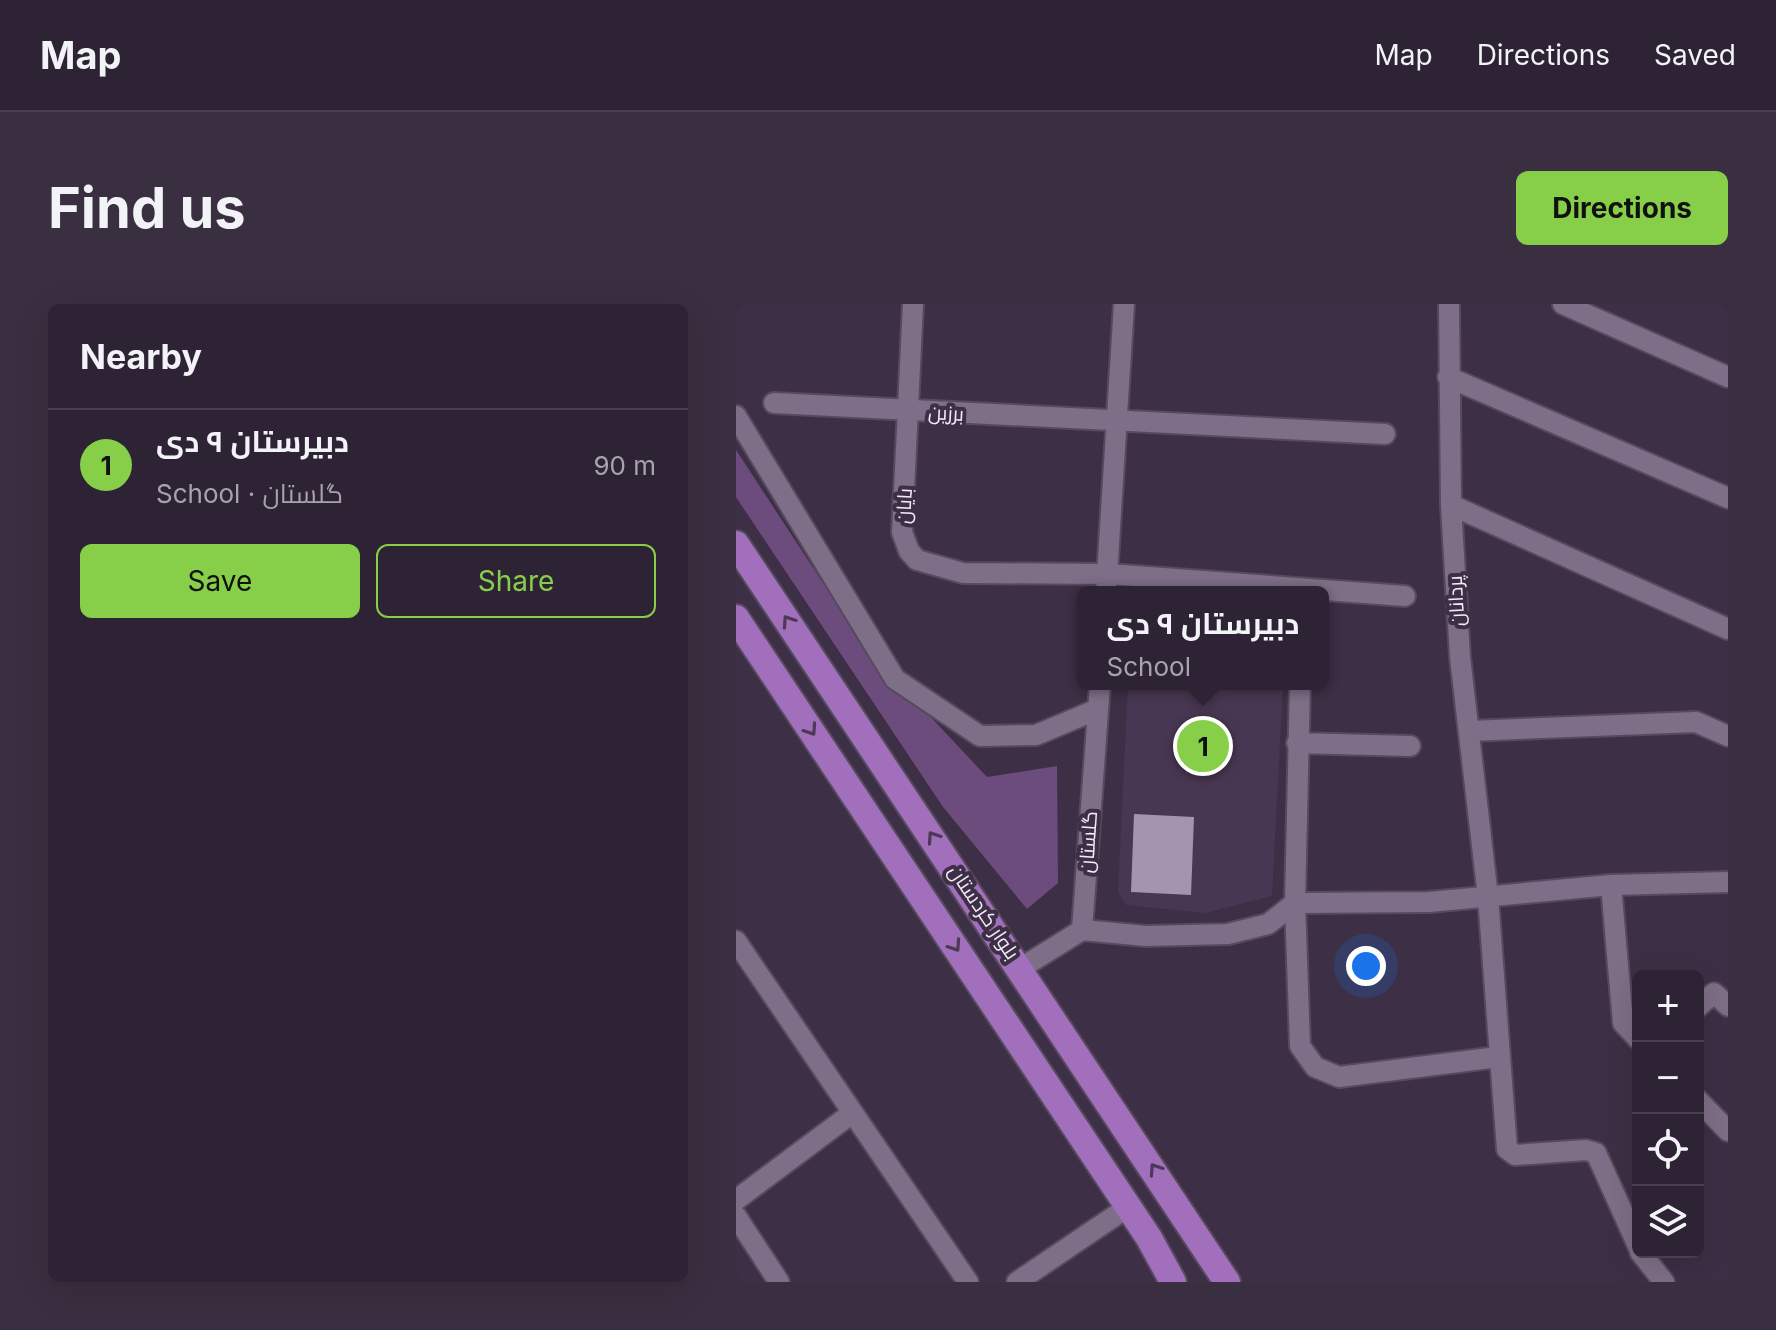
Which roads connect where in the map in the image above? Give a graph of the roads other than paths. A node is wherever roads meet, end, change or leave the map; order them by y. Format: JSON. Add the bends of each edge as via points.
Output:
{"nodes":[{"id":1,"x":913,"y":304,"type":"edge"},
{"id":2,"x":1124,"y":304,"type":"edge"},
{"id":3,"x":1449,"y":304,"type":"edge"},
{"id":4,"x":1563,"y":304,"type":"edge"},
{"id":5,"x":1448,"y":377,"type":"junction"},
{"id":6,"x":1728,"y":377,"type":"edge"},
{"id":7,"x":774,"y":403,"type":"dead end"},
{"id":8,"x":909,"y":411,"type":"junction"},
{"id":9,"x":736,"y":416,"type":"edge"},
{"id":10,"x":1117,"y":421,"type":"junction"},
{"id":11,"x":1385,"y":434,"type":"dead end"},
{"id":12,"x":1728,"y":498,"type":"edge"},
{"id":13,"x":1451,"y":505,"type":"junction"},
{"id":14,"x":736,"y":544,"type":"edge"},
{"id":15,"x":1107,"y":583,"type":"edge"},
{"id":16,"x":1206,"y":586,"type":"edge"},
{"id":17,"x":1329,"y":591,"type":"edge"},
{"id":18,"x":1405,"y":596,"type":"dead end"},
{"id":19,"x":736,"y":618,"type":"edge"},
{"id":20,"x":1728,"y":629,"type":"edge"},
{"id":21,"x":1100,"y":690,"type":"edge"},
{"id":22,"x":1300,"y":690,"type":"edge"},
{"id":23,"x":1098,"y":709,"type":"junction"},
{"id":24,"x":1469,"y":731,"type":"junction"},
{"id":25,"x":1728,"y":736,"type":"edge"},
{"id":26,"x":1297,"y":743,"type":"junction"},
{"id":27,"x":1410,"y":746,"type":"dead end"},
{"id":28,"x":1725,"y":883,"type":"edge"},
{"id":29,"x":1611,"y":885,"type":"junction"},
{"id":30,"x":1488,"y":897,"type":"junction"},
{"id":31,"x":1295,"y":903,"type":"junction"},
{"id":32,"x":1082,"y":930,"type":"junction"},
{"id":33,"x":736,"y":941,"type":"edge"},
{"id":34,"x":1021,"y":968,"type":"junction"},
{"id":35,"x":1704,"y":1002,"type":"edge"},
{"id":36,"x":1728,"y":1006,"type":"edge"},
{"id":37,"x":1048,"y":1008,"type":"junction"},
{"id":38,"x":1013,"y":1032,"type":"junction"},
{"id":39,"x":1632,"y":1033,"type":"edge"},
{"id":40,"x":1498,"y":1057,"type":"junction"},
{"id":41,"x":1704,"y":1106,"type":"edge"},
{"id":42,"x":851,"y":1114,"type":"junction"},
{"id":43,"x":1728,"y":1131,"type":"edge"},
{"id":44,"x":736,"y":1200,"type":"edge"},
{"id":45,"x":1128,"y":1207,"type":"junction"},
{"id":46,"x":1186,"y":1215,"type":"junction"},
{"id":47,"x":736,"y":1216,"type":"edge"},
{"id":48,"x":1632,"y":1233,"type":"edge"},
{"id":49,"x":1149,"y":1238,"type":"junction"},
{"id":50,"x":1645,"y":1258,"type":"edge"},
{"id":51,"x":779,"y":1282,"type":"edge"},
{"id":52,"x":968,"y":1282,"type":"edge"},
{"id":53,"x":1017,"y":1282,"type":"edge"},
{"id":54,"x":1173,"y":1282,"type":"edge"},
{"id":55,"x":1227,"y":1282,"type":"edge"},
{"id":56,"x":1664,"y":1282,"type":"edge"}],
"edges":[{"from":1,"to":8,"type":"street","name":"بایان"},
{"from":2,"to":10,"type":"street"},
{"from":3,"to":5,"type":"street","name":"پردانان"},
{"from":4,"to":6,"type":"street"},
{"from":5,"to":12,"type":"street"},
{"from":5,"to":13,"type":"street","name":"پردانان"},
{"from":7,"to":8,"type":"street","name":"برزین"},
{"from":8,"to":10,"type":"street","name":"برزین"},
{"from":8,"to":15,"type":"street","name":"بایان","via":[[902,532],[917,560],[963,573]]},
{"from":9,"to":23,"type":"street","via":[[895,679],[980,736],[1036,735]]},
{"from":10,"to":11,"type":"street","name":"برزین"},
{"from":10,"to":15,"type":"street"},
{"from":13,"to":20,"type":"street"},
{"from":13,"to":24,"type":"street","name":"پردانان"},
{"from":34,"to":14,"type":"main road","name":"بلوار کردستان","one_way":true},
{"from":15,"to":16,"type":"street","name":"بایان"},
{"from":17,"to":18,"type":"street","name":"بایان"},
{"from":19,"to":38,"type":"main road","one_way":true},
{"from":21,"to":23,"type":"street","name":"گلستان"},
{"from":22,"to":26,"type":"street"},
{"from":23,"to":32,"type":"street","name":"گلستان"},
{"from":24,"to":25,"type":"street","via":[[1696,722]]},
{"from":24,"to":30,"type":"street","name":"پردانان"},
{"from":26,"to":27,"type":"street"},
{"from":26,"to":31,"type":"street"},
{"from":28,"to":29,"type":"street"},
{"from":29,"to":30,"type":"street"},
{"from":29,"to":39,"type":"street","via":[[1623,1023]]},
{"from":30,"to":31,"type":"street"},
{"from":30,"to":40,"type":"street","name":"پردانان"},
{"from":31,"to":32,"type":"street","via":[[1268,924],[1228,934],[1146,936]]},
{"from":31,"to":40,"type":"street","via":[[1300,1046],[1315,1067],[1339,1077]]},
{"from":32,"to":34,"type":"street"},
{"from":33,"to":42,"type":"street"},
{"from":34,"to":37,"type":"main road","name":"بلوار کردستان"},
{"from":35,"to":36,"type":"street","via":[[1714,993]]},
{"from":37,"to":38,"type":"main road"},
{"from":46,"to":37,"type":"main road","name":"بلوار کردستان","one_way":true},
{"from":38,"to":45,"type":"main road"},
{"from":40,"to":48,"type":"street","name":"پردانان","via":[[1507,1149],[1515,1155],[1596,1153]]},
{"from":41,"to":43,"type":"street"},
{"from":42,"to":44,"type":"street"},
{"from":42,"to":52,"type":"street"},
{"from":45,"to":49,"type":"main road"},
{"from":45,"to":53,"type":"street"},
{"from":46,"to":49,"type":"main road"},
{"from":46,"to":55,"type":"main road","name":"بلوار کردستان"},
{"from":47,"to":51,"type":"street"},
{"from":49,"to":54,"type":"main road"},
{"from":50,"to":56,"type":"street"}]}
